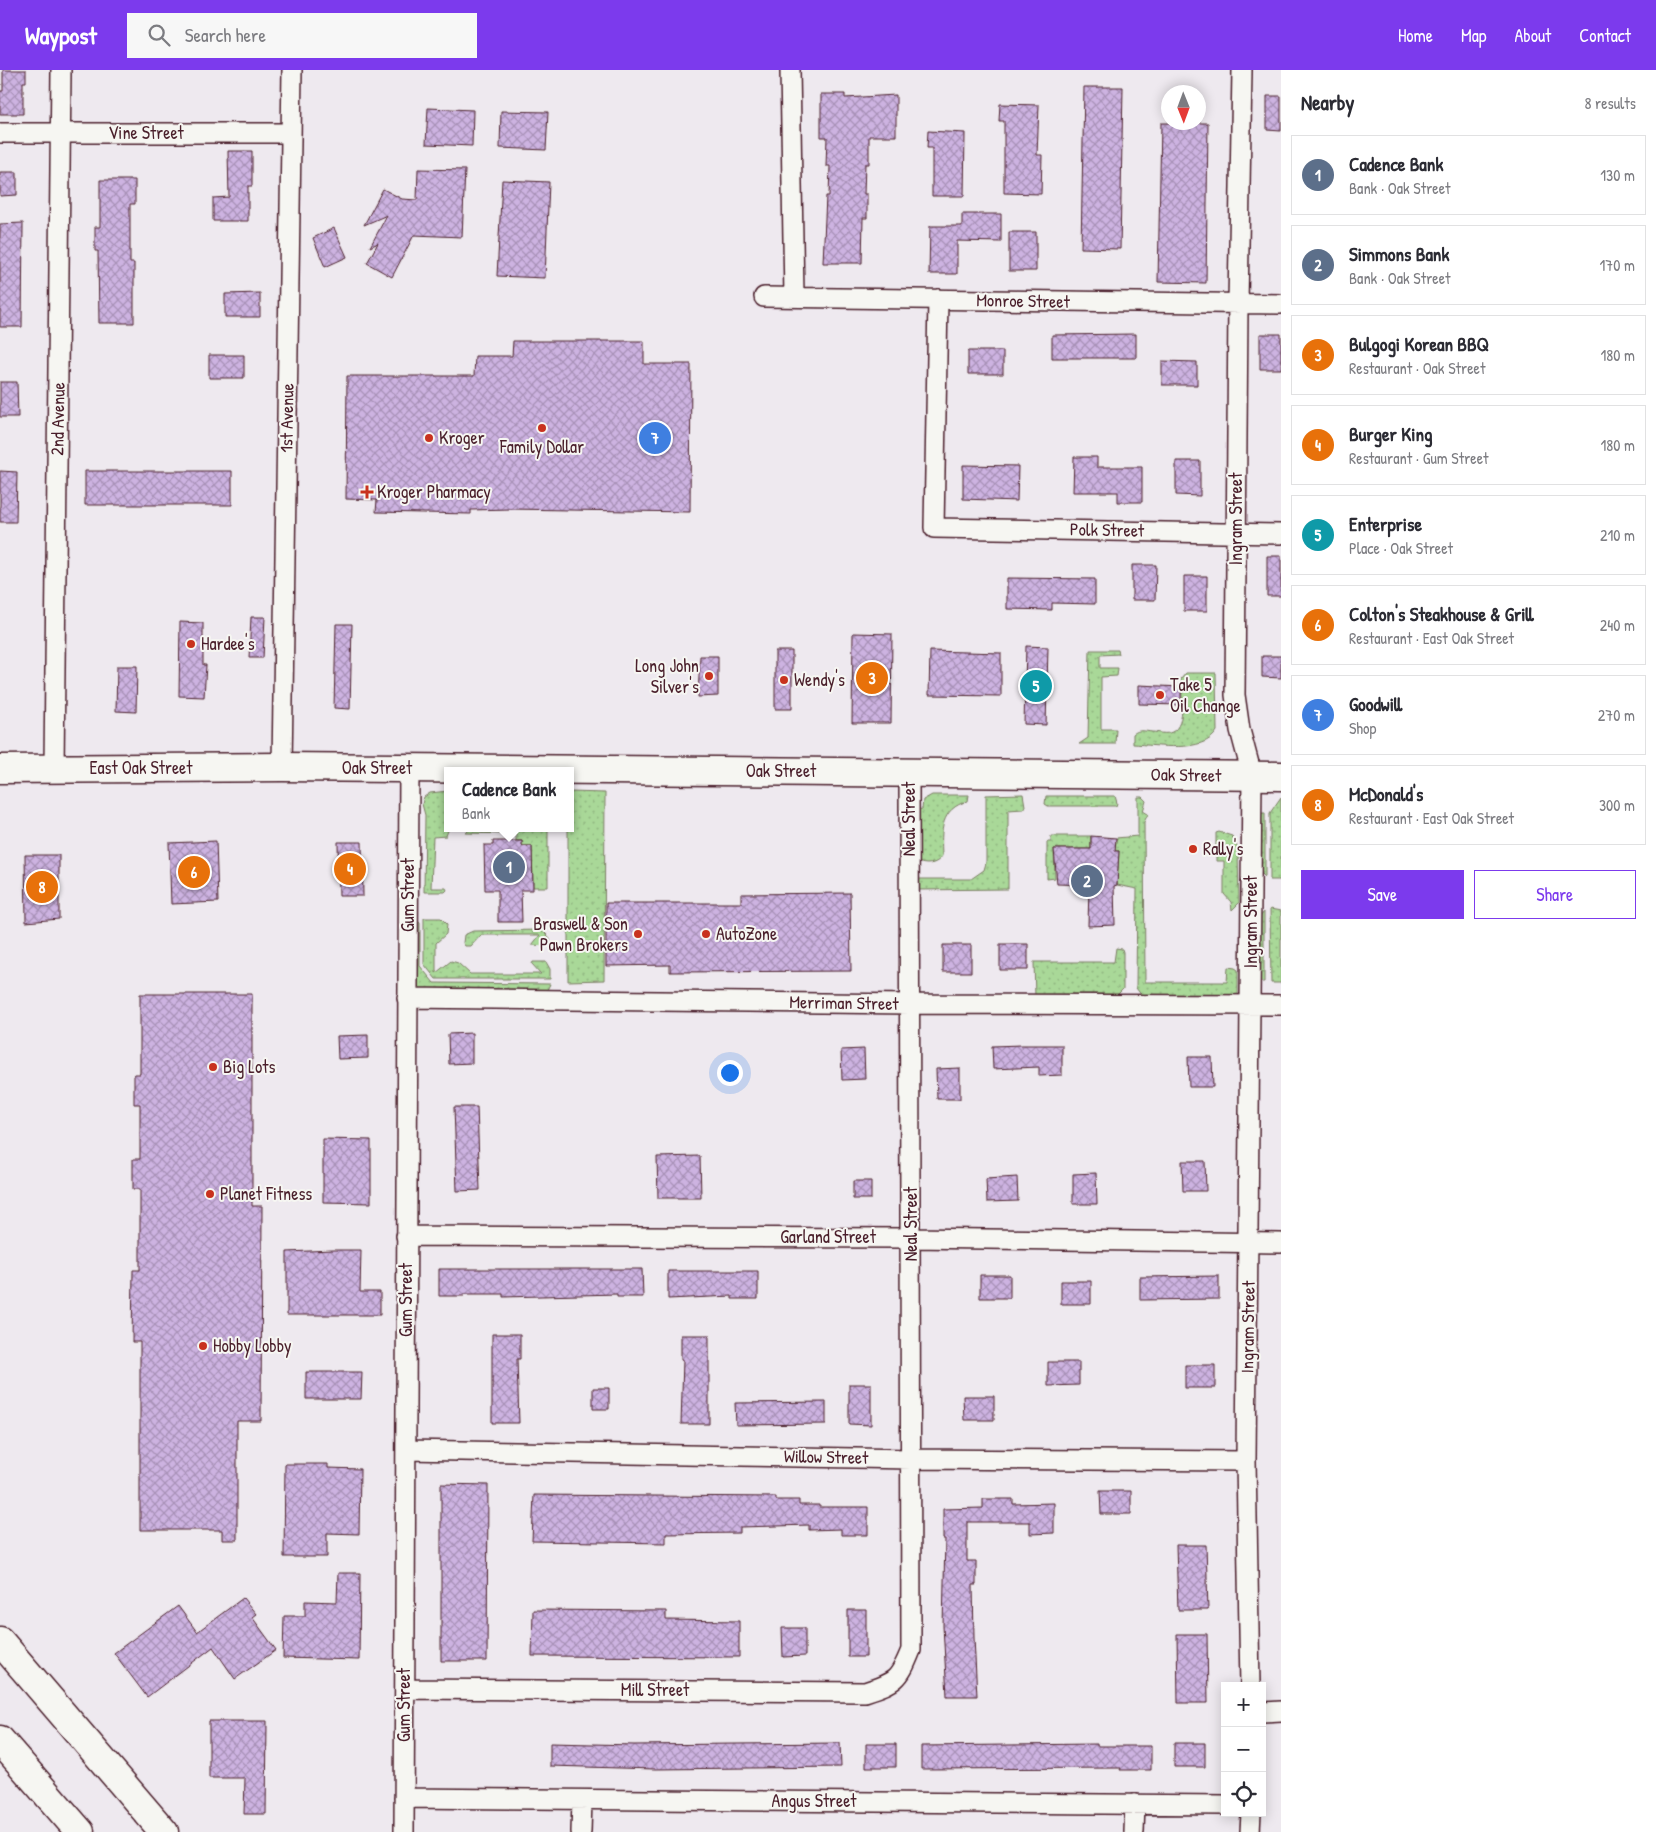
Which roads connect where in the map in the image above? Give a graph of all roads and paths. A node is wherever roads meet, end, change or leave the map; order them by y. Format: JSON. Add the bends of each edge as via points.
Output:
{"nodes":[{"id":1,"x":61,"y":70,"type":"edge"},
{"id":2,"x":292,"y":70,"type":"edge"},
{"id":3,"x":790,"y":70,"type":"edge"},
{"id":4,"x":1242,"y":70,"type":"edge"},
{"id":5,"x":0,"y":133,"type":"edge"},
{"id":6,"x":60,"y":133,"type":"junction"},
{"id":7,"x":291,"y":133,"type":"junction"},
{"id":8,"x":794,"y":296,"type":"junction"},
{"id":9,"x":764,"y":297,"type":"dead end"},
{"id":10,"x":938,"y":299,"type":"junction"},
{"id":11,"x":1238,"y":304,"type":"junction"},
{"id":12,"x":1281,"y":304,"type":"edge"},
{"id":13,"x":1236,"y":533,"type":"junction"},
{"id":14,"x":1281,"y":534,"type":"edge"},
{"id":15,"x":282,"y":767,"type":"junction"},
{"id":16,"x":54,"y":768,"type":"junction"},
{"id":17,"x":409,"y":768,"type":"junction"},
{"id":18,"x":444,"y":768,"type":"edge"},
{"id":19,"x":0,"y":769,"type":"edge"},
{"id":20,"x":574,"y":769,"type":"edge"},
{"id":21,"x":909,"y":772,"type":"junction"},
{"id":22,"x":1252,"y":775,"type":"junction"},
{"id":23,"x":1281,"y":776,"type":"edge"},
{"id":24,"x":408,"y":998,"type":"junction"},
{"id":25,"x":910,"y":1004,"type":"junction"},
{"id":26,"x":1251,"y":1004,"type":"junction"},
{"id":27,"x":1281,"y":1005,"type":"edge"},
{"id":28,"x":406,"y":1236,"type":"junction"},
{"id":29,"x":911,"y":1238,"type":"junction"},
{"id":30,"x":1250,"y":1242,"type":"junction"},
{"id":31,"x":1281,"y":1243,"type":"edge"},
{"id":32,"x":406,"y":1450,"type":"junction"},
{"id":33,"x":911,"y":1459,"type":"junction"},
{"id":34,"x":1246,"y":1461,"type":"junction"},
{"id":35,"x":0,"y":1636,"type":"edge"},
{"id":36,"x":9,"y":1651,"type":"edge"},
{"id":37,"x":901,"y":1674,"type":"joint"},
{"id":38,"x":1250,"y":1682,"type":"edge"},
{"id":39,"x":404,"y":1689,"type":"junction"},
{"id":40,"x":1281,"y":1711,"type":"edge"},
{"id":41,"x":1266,"y":1712,"type":"edge"},
{"id":42,"x":0,"y":1740,"type":"edge"},
{"id":43,"x":0,"y":1747,"type":"edge"},
{"id":44,"x":30,"y":1774,"type":"junction"},
{"id":45,"x":404,"y":1798,"type":"junction"},
{"id":46,"x":582,"y":1800,"type":"junction"},
{"id":47,"x":1135,"y":1804,"type":"junction"},
{"id":48,"x":1221,"y":1805,"type":"edge"},
{"id":49,"x":1251,"y":1817,"type":"edge"},
{"id":50,"x":80,"y":1832,"type":"edge"},
{"id":51,"x":164,"y":1832,"type":"edge"},
{"id":52,"x":404,"y":1832,"type":"edge"},
{"id":53,"x":581,"y":1832,"type":"edge"},
{"id":54,"x":1134,"y":1832,"type":"edge"},
{"id":55,"x":1250,"y":1832,"type":"edge"}],
"edges":[{"from":1,"to":6,"type":"street","name":"2nd Avenue"},
{"from":2,"to":7,"type":"street","name":"1st Avenue"},
{"from":3,"to":8,"type":"street"},
{"from":4,"to":11,"type":"street","name":"Ingram Street"},
{"from":5,"to":6,"type":"street","name":"Vine Street"},
{"from":6,"to":7,"type":"street","name":"Vine Street"},
{"from":6,"to":16,"type":"street","name":"2nd Avenue"},
{"from":7,"to":15,"type":"street","name":"1st Avenue"},
{"from":8,"to":9,"type":"street","name":"Monroe Street"},
{"from":8,"to":10,"type":"street","name":"Monroe Street"},
{"from":10,"to":11,"type":"street","name":"Monroe Street"},
{"from":10,"to":13,"type":"street","name":"Polk Street","via":[[934,528]]},
{"from":11,"to":12,"type":"street","name":"Monroe Street"},
{"from":11,"to":13,"type":"street","name":"Ingram Street"},
{"from":13,"to":14,"type":"street","name":"Polk Street"},
{"from":13,"to":22,"type":"street","name":"Ingram Street","via":[[1235,695]]},
{"from":15,"to":16,"type":"highway","name":"East Oak Street"},
{"from":15,"to":17,"type":"highway","name":"Oak Street"},
{"from":16,"to":19,"type":"highway","name":"East Oak Street"},
{"from":17,"to":18,"type":"highway","name":"Oak Street"},
{"from":17,"to":24,"type":"street","name":"Gum Street"},
{"from":20,"to":21,"type":"highway","name":"Oak Street"},
{"from":21,"to":22,"type":"highway","name":"Oak Street"},
{"from":21,"to":25,"type":"street","name":"Neal Street"},
{"from":22,"to":23,"type":"highway","name":"Oak Street"},
{"from":22,"to":26,"type":"street","name":"Ingram Street"},
{"from":24,"to":25,"type":"street","name":"Merriman Street"},
{"from":24,"to":28,"type":"street","name":"Gum Street"},
{"from":25,"to":26,"type":"street","name":"Merriman Street"},
{"from":25,"to":29,"type":"street","name":"Neal Street"},
{"from":26,"to":27,"type":"street","name":"Merriman Street"},
{"from":26,"to":30,"type":"street","name":"Ingram Street"},
{"from":28,"to":29,"type":"street","name":"Garland Street"},
{"from":28,"to":32,"type":"street","name":"Gum Street"},
{"from":29,"to":30,"type":"street","name":"Garland Street"},
{"from":29,"to":33,"type":"street","name":"Neal Street"},
{"from":30,"to":31,"type":"street","name":"Garland Street"},
{"from":30,"to":34,"type":"street","name":"Ingram Street"},
{"from":32,"to":33,"type":"street","name":"Willow Street"},
{"from":32,"to":39,"type":"street","name":"Gum Street"},
{"from":33,"to":34,"type":"street","name":"Willow Street"},
{"from":33,"to":37,"type":"street","name":"Neal Street","via":[[911,1650]]},
{"from":34,"to":38,"type":"street","name":"Ingram Street"},
{"from":35,"to":36,"type":"highway"},
{"from":36,"to":51,"type":"highway"},
{"from":37,"to":39,"type":"street","name":"Mill Street","via":[[884,1686],[865,1692]]},
{"from":39,"to":45,"type":"street","name":"Gum Street"},
{"from":40,"to":41,"type":"street"},
{"from":42,"to":44,"type":"highway"},
{"from":43,"to":44,"type":"highway"},
{"from":44,"to":50,"type":"highway"},
{"from":45,"to":46,"type":"street","name":"Angus Street"},
{"from":45,"to":52,"type":"street","name":"Gum Street"},
{"from":46,"to":47,"type":"street","name":"Angus Street"},
{"from":46,"to":53,"type":"street"},
{"from":47,"to":48,"type":"street","name":"Angus Street"},
{"from":47,"to":54,"type":"street"},
{"from":49,"to":55,"type":"street"}]}
